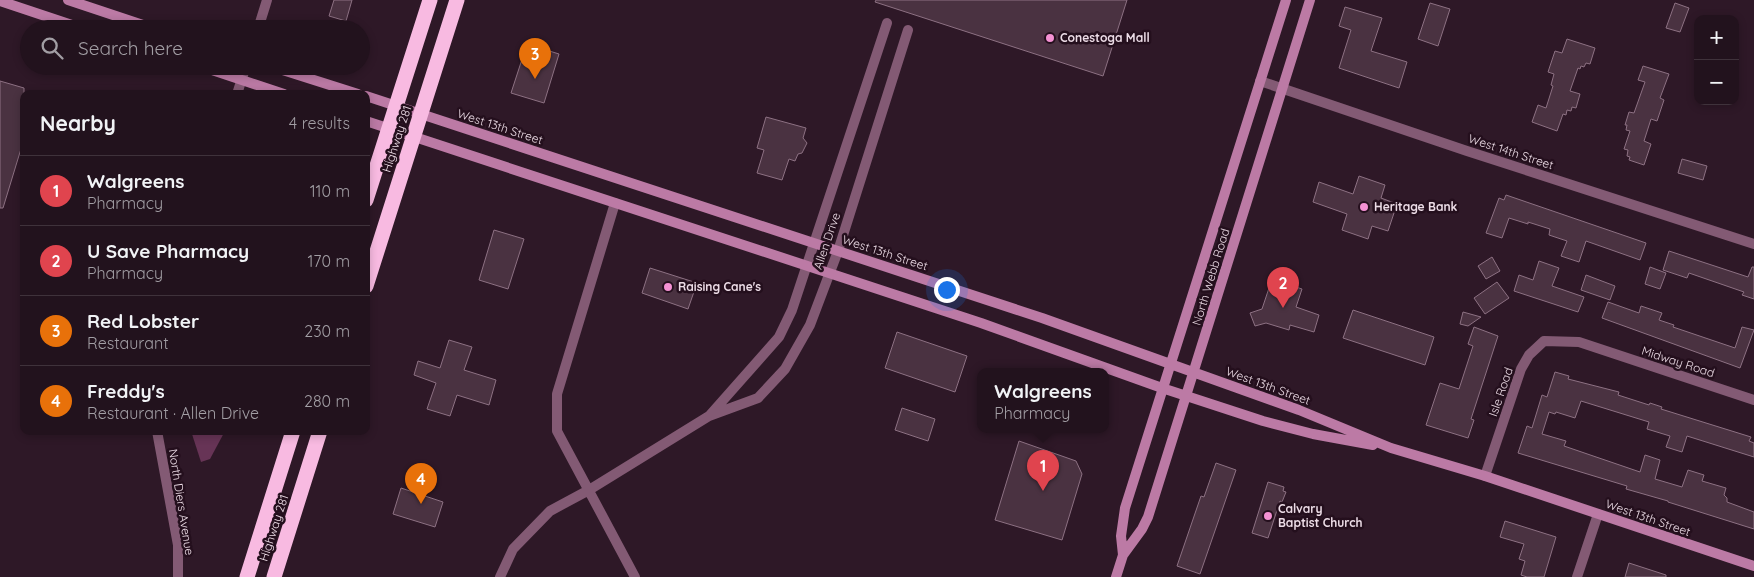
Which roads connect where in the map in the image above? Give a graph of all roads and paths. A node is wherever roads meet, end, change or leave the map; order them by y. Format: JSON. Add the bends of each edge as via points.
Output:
{"nodes":[{"id":1,"x":68,"y":0,"type":"edge"},
{"id":2,"x":267,"y":0,"type":"edge"},
{"id":3,"x":430,"y":0,"type":"edge"},
{"id":4,"x":457,"y":0,"type":"edge"},
{"id":5,"x":1286,"y":0,"type":"edge"},
{"id":6,"x":1310,"y":0,"type":"edge"},
{"id":7,"x":0,"y":1,"type":"edge"},
{"id":8,"x":57,"y":20,"type":"edge"},
{"id":9,"x":128,"y":20,"type":"edge"},
{"id":10,"x":261,"y":20,"type":"edge"},
{"id":11,"x":887,"y":23,"type":"dead end"},
{"id":12,"x":908,"y":30,"type":"dead end"},
{"id":13,"x":226,"y":75,"type":"edge"},
{"id":14,"x":243,"y":75,"type":"edge"},
{"id":15,"x":298,"y":75,"type":"edge"},
{"id":16,"x":241,"y":80,"type":"junction"},
{"id":17,"x":1260,"y":81,"type":"junction"},
{"id":18,"x":1282,"y":88,"type":"junction"},
{"id":19,"x":238,"y":90,"type":"edge"},
{"id":20,"x":272,"y":90,"type":"edge"},
{"id":21,"x":345,"y":90,"type":"edge"},
{"id":22,"x":370,"y":97,"type":"edge"},
{"id":23,"x":396,"y":106,"type":"junction"},
{"id":24,"x":421,"y":114,"type":"junction"},
{"id":25,"x":370,"y":122,"type":"edge"},
{"id":26,"x":389,"y":128,"type":"junction"},
{"id":27,"x":414,"y":137,"type":"junction"},
{"id":28,"x":370,"y":187,"type":"edge"},
{"id":29,"x":615,"y":203,"type":"junction"},
{"id":30,"x":815,"y":243,"type":"junction"},
{"id":31,"x":1754,"y":244,"type":"edge"},
{"id":32,"x":838,"y":251,"type":"junction"},
{"id":33,"x":807,"y":266,"type":"junction"},
{"id":34,"x":370,"y":274,"type":"edge"},
{"id":35,"x":829,"y":274,"type":"junction"},
{"id":36,"x":1594,"y":347,"type":"joint"},
{"id":37,"x":1170,"y":364,"type":"junction"},
{"id":38,"x":1106,"y":368,"type":"edge"},
{"id":39,"x":1109,"y":369,"type":"edge"},
{"id":40,"x":1194,"y":372,"type":"junction"},
{"id":41,"x":1162,"y":388,"type":"junction"},
{"id":42,"x":1186,"y":396,"type":"junction"},
{"id":43,"x":1754,"y":400,"type":"edge"},
{"id":44,"x":709,"y":416,"type":"junction"},
{"id":45,"x":158,"y":435,"type":"edge"},
{"id":46,"x":292,"y":435,"type":"edge"},
{"id":47,"x":319,"y":435,"type":"edge"},
{"id":48,"x":1391,"y":448,"type":"junction"},
{"id":49,"x":1485,"y":476,"type":"junction"},
{"id":50,"x":589,"y":490,"type":"junction"},
{"id":51,"x":1598,"y":514,"type":"junction"},
{"id":52,"x":1123,"y":555,"type":"junction"},
{"id":53,"x":1754,"y":566,"type":"edge"},
{"id":54,"x":178,"y":577,"type":"edge"},
{"id":55,"x":247,"y":577,"type":"edge"},
{"id":56,"x":274,"y":577,"type":"edge"},
{"id":57,"x":500,"y":577,"type":"edge"},
{"id":58,"x":635,"y":577,"type":"edge"},
{"id":59,"x":1116,"y":577,"type":"edge"},
{"id":60,"x":1578,"y":577,"type":"edge"}],
"edges":[{"from":1,"to":9,"type":"main road"},
{"from":2,"to":10,"type":"street"},
{"from":3,"to":23,"type":"highway","name":"Highway 281"},
{"from":4,"to":24,"type":"highway","name":"Highway 281"},
{"from":5,"to":17,"type":"main road","name":"North Webb Road"},
{"from":6,"to":18,"type":"main road","name":"North Webb Road"},
{"from":7,"to":8,"type":"main road"},
{"from":11,"to":30,"type":"street","name":"Allen Drive"},
{"from":12,"to":32,"type":"street","name":"Allen Drive"},
{"from":13,"to":16,"type":"main road"},
{"from":14,"to":16,"type":"street"},
{"from":15,"to":21,"type":"main road"},
{"from":16,"to":19,"type":"street"},
{"from":16,"to":20,"type":"main road"},
{"from":17,"to":18,"type":"street","name":"West 14th Street"},
{"from":17,"to":37,"type":"main road","name":"North Webb Road"},
{"from":18,"to":31,"type":"street","name":"West 14th Street"},
{"from":18,"to":40,"type":"main road","name":"North Webb Road"},
{"from":22,"to":23,"type":"main road","name":"West 13th Street"},
{"from":23,"to":24,"type":"main road","name":"West 13th Street"},
{"from":23,"to":26,"type":"highway","name":"Highway 281"},
{"from":24,"to":27,"type":"highway","name":"Highway 281"},
{"from":24,"to":30,"type":"main road","name":"West 13th Street"},
{"from":25,"to":26,"type":"main road","name":"West 13th Street"},
{"from":26,"to":27,"type":"main road","name":"West 13th Street"},
{"from":26,"to":28,"type":"highway","name":"Highway 281"},
{"from":27,"to":29,"type":"main road","name":"West 13th Street"},
{"from":27,"to":34,"type":"highway","name":"Highway 281"},
{"from":29,"to":33,"type":"main road","name":"West 13th Street"},
{"from":29,"to":50,"type":"street","via":[[557,394],[557,431]]},
{"from":30,"to":32,"type":"main road","name":"West 13th Street"},
{"from":30,"to":33,"type":"street","name":"Allen Drive"},
{"from":32,"to":35,"type":"street","name":"Allen Drive"},
{"from":32,"to":37,"type":"main road","name":"West 13th Street"},
{"from":33,"to":35,"type":"main road","name":"West 13th Street"},
{"from":33,"to":44,"type":"street","name":"Allen Drive","via":[[779,337]]},
{"from":35,"to":38,"type":"main road","name":"West 13th Street"},
{"from":35,"to":44,"type":"street","name":"Allen Drive","via":[[810,325],[785,369],[758,398]]},
{"from":36,"to":43,"type":"street","name":"Midway Road"},
{"from":36,"to":49,"type":"street","name":"Isle Road","via":[[1579,342],[1544,341],[1529,355],[1521,369]]},
{"from":37,"to":40,"type":"main road","name":"West 13th Street"},
{"from":37,"to":41,"type":"main road","name":"North Webb Road"},
{"from":39,"to":41,"type":"main road","name":"West 13th Street"},
{"from":40,"to":42,"type":"main road","name":"North Webb Road"},
{"from":40,"to":48,"type":"main road","name":"West 13th Street"},
{"from":41,"to":42,"type":"main road","name":"West 13th Street"},
{"from":41,"to":52,"type":"main road","name":"North Webb Road","via":[[1125,508]]},
{"from":42,"to":48,"type":"main road","name":"West 13th Street","via":[[1313,434]]},
{"from":42,"to":52,"type":"main road","name":"North Webb Road","via":[[1148,517]]},
{"from":44,"to":50,"type":"street","name":"Allen Drive"},
{"from":45,"to":54,"type":"street","name":"North Diers Avenue","via":[[178,545]]},
{"from":46,"to":55,"type":"highway","name":"Highway 281"},
{"from":47,"to":56,"type":"highway","name":"Highway 281"},
{"from":48,"to":49,"type":"main road","name":"West 13th Street"},
{"from":49,"to":51,"type":"main road","name":"West 13th Street"},
{"from":50,"to":57,"type":"street","name":"Allen Drive","via":[[550,511],[513,549]]},
{"from":50,"to":58,"type":"street"},
{"from":51,"to":53,"type":"main road","name":"West 13th Street"},
{"from":51,"to":60,"type":"street"},
{"from":52,"to":59,"type":"main road","name":"North Webb Road"}]}
